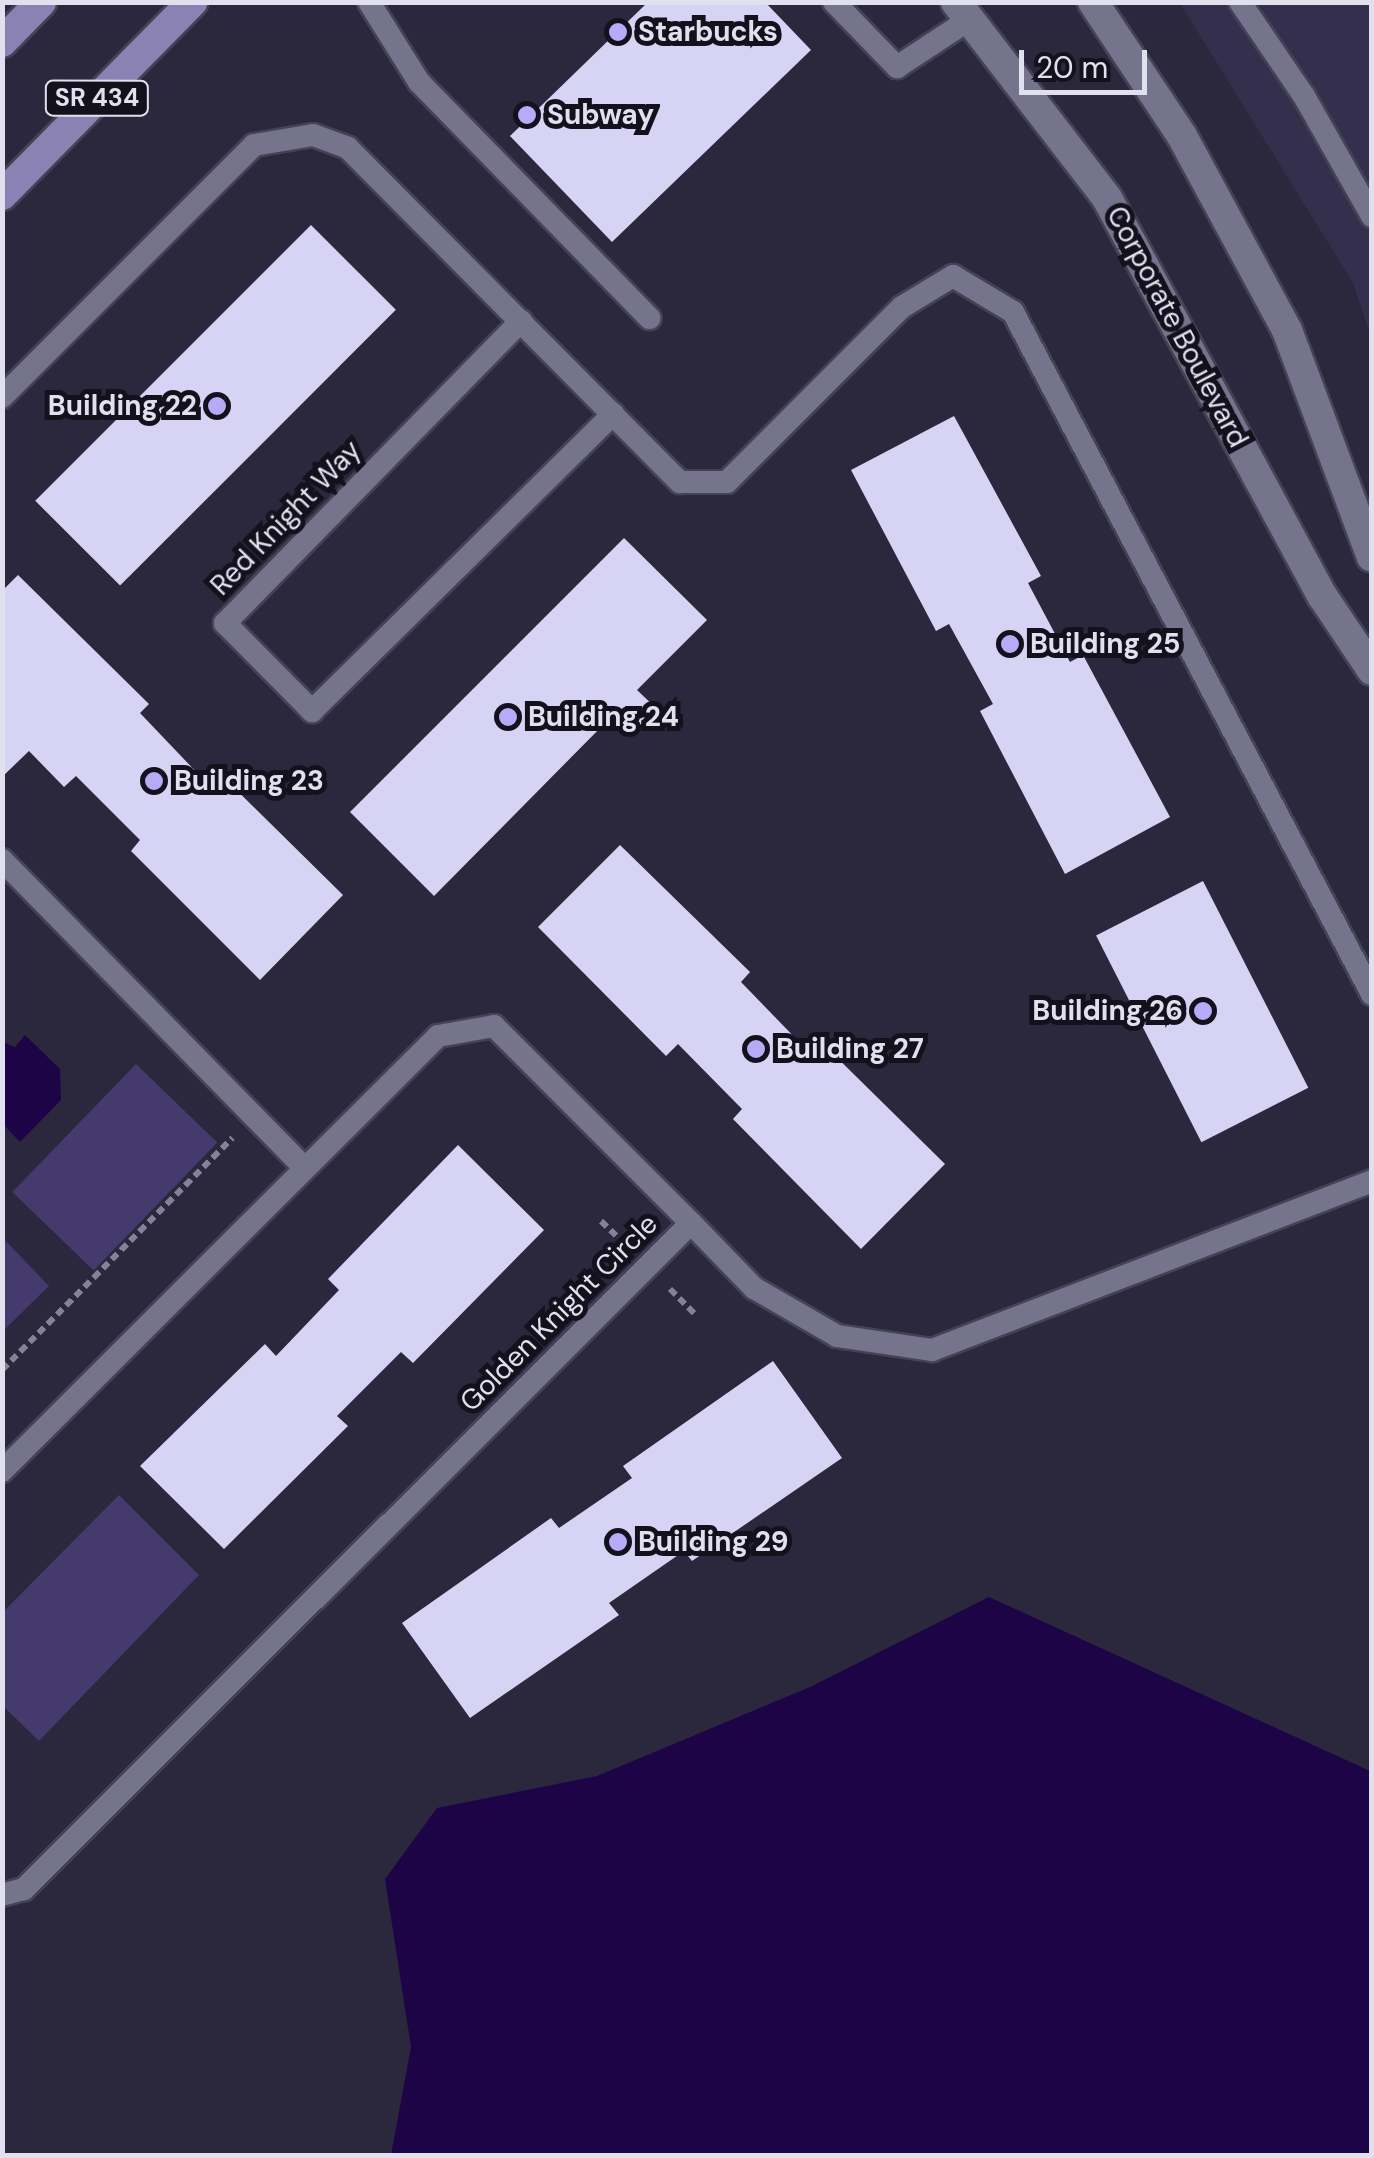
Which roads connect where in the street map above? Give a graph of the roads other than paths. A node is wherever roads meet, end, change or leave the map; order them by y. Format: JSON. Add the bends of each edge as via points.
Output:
{"nodes":[{"id":1,"x":41,"y":2,"type":"edge"},
{"id":2,"x":192,"y":2,"type":"edge"},
{"id":3,"x":370,"y":2,"type":"edge"},
{"id":4,"x":834,"y":2,"type":"edge"},
{"id":5,"x":1093,"y":2,"type":"edge"},
{"id":6,"x":1240,"y":2,"type":"edge"},
{"id":7,"x":963,"y":11,"type":"edge"},
{"id":8,"x":2,"y":42,"type":"edge"},
{"id":9,"x":2,"y":195,"type":"edge"},
{"id":10,"x":1372,"y":216,"type":"edge"},
{"id":11,"x":649,"y":318,"type":"dead end"},
{"id":12,"x":521,"y":321,"type":"junction"},
{"id":13,"x":2,"y":397,"type":"edge"},
{"id":14,"x":613,"y":414,"type":"junction"},
{"id":15,"x":1372,"y":558,"type":"edge"},
{"id":16,"x":1372,"y":670,"type":"edge"},
{"id":17,"x":2,"y":860,"type":"edge"},
{"id":18,"x":1372,"y":994,"type":"edge"},
{"id":19,"x":306,"y":1168,"type":"junction"},
{"id":20,"x":1372,"y":1181,"type":"edge"},
{"id":21,"x":691,"y":1223,"type":"junction"},
{"id":22,"x":2,"y":1471,"type":"edge"},
{"id":23,"x":2,"y":1895,"type":"edge"}],
"edges":[{"from":1,"to":8,"type":"main road"},
{"from":2,"to":9,"type":"main road","number":"SR 434"},
{"from":3,"to":11,"type":"lane","via":[[419,82]]},
{"from":4,"to":7,"type":"lane","via":[[897,67]]},
{"from":5,"to":15,"type":"street","via":[[1182,136],[1287,330]]},
{"from":6,"to":10,"type":"lane","via":[[1304,96]]},
{"from":7,"to":16,"type":"street","name":"Corporate Boulevard","via":[[1107,198],[1323,597]]},
{"from":12,"to":13,"type":"lane","via":[[348,148],[313,135],[254,146]]},
{"from":12,"to":14,"type":"lane"},
{"from":12,"to":14,"type":"lane","name":"Red Knight Way","via":[[225,623],[312,711]]},
{"from":14,"to":18,"type":"lane","via":[[680,482],[727,482],[902,307],[953,276],[1013,312]]},
{"from":17,"to":19,"type":"lane"},
{"from":19,"to":21,"type":"lane","name":"Golden Knight Circle","via":[[438,1036],[494,1026]]},
{"from":19,"to":22,"type":"lane","name":"Golden Knight Circle"},
{"from":20,"to":21,"type":"lane","via":[[932,1350],[837,1336],[754,1288]]},
{"from":21,"to":23,"type":"lane","name":"Golden Knight Circle","via":[[24,1889]]}]}
